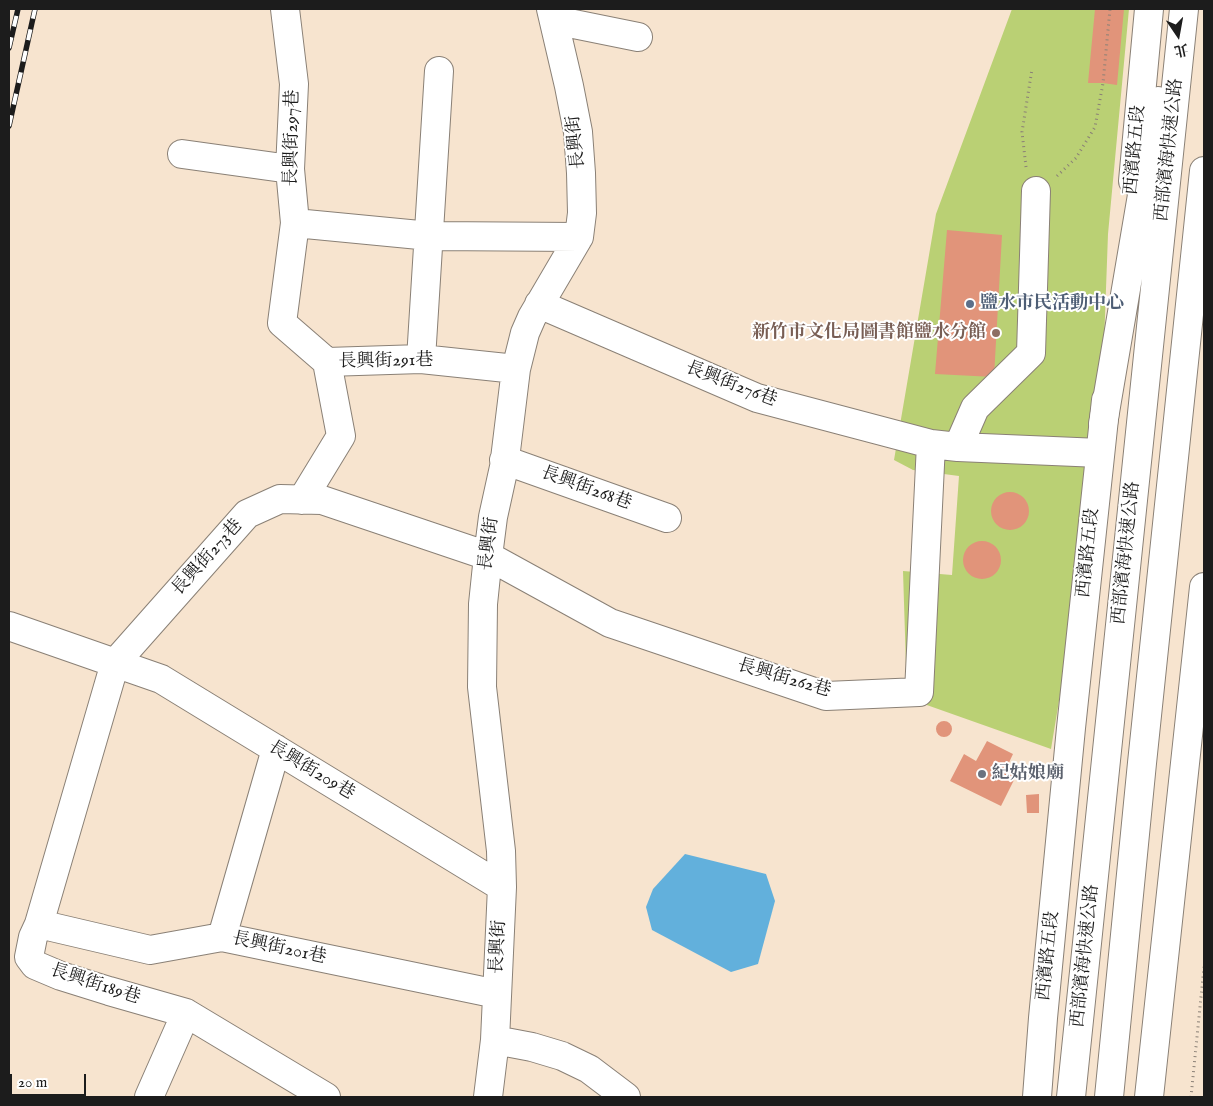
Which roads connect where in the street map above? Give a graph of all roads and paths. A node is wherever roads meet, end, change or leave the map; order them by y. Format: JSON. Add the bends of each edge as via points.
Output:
{"nodes":[{"id":1,"x":285,"y":9,"type":"edge"},
{"id":2,"x":1110,"y":9,"type":"edge"},
{"id":3,"x":1149,"y":9,"type":"edge"},
{"id":4,"x":1174,"y":9,"type":"edge"},
{"id":5,"x":1184,"y":9,"type":"edge"},
{"id":6,"x":553,"y":14,"type":"edge"},
{"id":7,"x":638,"y":37,"type":"dead end"},
{"id":8,"x":1032,"y":69,"type":"dead end"},
{"id":9,"x":439,"y":71,"type":"dead end"},
{"id":10,"x":182,"y":154,"type":"dead end"},
{"id":11,"x":290,"y":169,"type":"junction"},
{"id":12,"x":1204,"y":170,"type":"edge"},
{"id":13,"x":1036,"y":191,"type":"junction"},
{"id":14,"x":295,"y":223,"type":"junction"},
{"id":15,"x":430,"y":236,"type":"junction"},
{"id":16,"x":579,"y":237,"type":"junction"},
{"id":17,"x":539,"y":304,"type":"junction"},
{"id":18,"x":421,"y":359,"type":"junction"},
{"id":19,"x":328,"y":362,"type":"junction"},
{"id":20,"x":516,"y":369,"type":"junction"},
{"id":21,"x":1103,"y":424,"type":"junction"},
{"id":22,"x":931,"y":444,"type":"junction"},
{"id":23,"x":958,"y":447,"type":"junction"},
{"id":24,"x":1100,"y":453,"type":"junction"},
{"id":25,"x":504,"y":460,"type":"junction"},
{"id":26,"x":302,"y":500,"type":"junction"},
{"id":27,"x":667,"y":518,"type":"dead end"},
{"id":28,"x":488,"y":556,"type":"junction"},
{"id":29,"x":1204,"y":587,"type":"edge"},
{"id":30,"x":9,"y":626,"type":"edge"},
{"id":31,"x":115,"y":663,"type":"junction"},
{"id":32,"x":276,"y":749,"type":"junction"},
{"id":33,"x":502,"y":887,"type":"junction"},
{"id":34,"x":39,"y":924,"type":"junction"},
{"id":35,"x":222,"y":937,"type":"junction"},
{"id":36,"x":1204,"y":967,"type":"edge"},
{"id":37,"x":497,"y":994,"type":"junction"},
{"id":38,"x":186,"y":1012,"type":"junction"},
{"id":39,"x":495,"y":1040,"type":"junction"},
{"id":40,"x":149,"y":1097,"type":"edge"},
{"id":41,"x":326,"y":1097,"type":"edge"},
{"id":42,"x":488,"y":1097,"type":"edge"},
{"id":43,"x":626,"y":1097,"type":"edge"},
{"id":44,"x":1037,"y":1097,"type":"edge"},
{"id":45,"x":1071,"y":1097,"type":"edge"},
{"id":46,"x":1109,"y":1097,"type":"edge"},
{"id":47,"x":1149,"y":1097,"type":"edge"},
{"id":48,"x":1191,"y":1097,"type":"edge"}],
"edges":[{"from":1,"to":11,"type":"main road","name":"長興街297巷","via":[[294,84]]},
{"from":2,"to":13,"type":"path","via":[[1095,127],[1076,158],[1054,180]]},
{"from":3,"to":21,"type":"main road","name":"西濱路五段","via":[[1126,262]]},
{"from":4,"to":21,"type":"main road"},
{"from":5,"to":45,"type":"main road","name":"西部濱海快速公路"},
{"from":6,"to":7,"type":"main road"},
{"from":6,"to":16,"type":"main road","name":"長興街","via":[[578,132],[582,213]]},
{"from":8,"to":13,"type":"path","via":[[1022,132],[1026,168]]},
{"from":9,"to":15,"type":"main road"},
{"from":10,"to":11,"type":"main road"},
{"from":11,"to":14,"type":"main road","name":"長興街297巷"},
{"from":12,"to":46,"type":"main road","name":"西部濱海快速公路"},
{"from":13,"to":23,"type":"main road","via":[[1031,353],[975,408]]},
{"from":14,"to":15,"type":"main road"},
{"from":14,"to":19,"type":"main road","name":"長興街291巷","via":[[282,323]]},
{"from":15,"to":16,"type":"main road"},
{"from":15,"to":18,"type":"main road"},
{"from":16,"to":17,"type":"main road","name":"長興街"},
{"from":17,"to":20,"type":"main road","name":"長興街","via":[[526,333]]},
{"from":17,"to":22,"type":"main road","name":"長興街276巷","via":[[757,398]]},
{"from":18,"to":19,"type":"main road","name":"長興街291巷"},
{"from":18,"to":20,"type":"main road","name":"長興街291巷"},
{"from":19,"to":26,"type":"main road","via":[[341,436]]},
{"from":20,"to":25,"type":"main road","name":"長興街"},
{"from":21,"to":24,"type":"main road","name":"西濱路五段"},
{"from":22,"to":23,"type":"main road"},
{"from":22,"to":28,"type":"main road","name":"長興街262巷","via":[[919,692],[826,696],[610,623]]},
{"from":23,"to":24,"type":"main road"},
{"from":24,"to":44,"type":"main road","name":"西濱路五段"},
{"from":25,"to":27,"type":"main road","name":"長興街268巷"},
{"from":25,"to":28,"type":"main road","name":"長興街"},
{"from":26,"to":28,"type":"main road","name":"長興街273巷","via":[[322,500]]},
{"from":26,"to":31,"type":"main road","name":"長興街273巷","via":[[280,499],[247,514]]},
{"from":28,"to":33,"type":"main road","name":"長興街","via":[[483,604],[482,687],[501,851]]},
{"from":29,"to":47,"type":"main road"},
{"from":30,"to":31,"type":"main road"},
{"from":31,"to":32,"type":"main road","name":"長興街209巷","via":[[160,679]]},
{"from":31,"to":34,"type":"main road","name":"長興街189巷"},
{"from":32,"to":33,"type":"main road","name":"長興街209巷"},
{"from":32,"to":35,"type":"main road","name":"長興街201巷"},
{"from":33,"to":37,"type":"main road","name":"長興街"},
{"from":34,"to":35,"type":"main road","via":[[150,950]]},
{"from":34,"to":38,"type":"main road","name":"長興街189巷","via":[[29,958],[35,965],[69,979]]},
{"from":35,"to":37,"type":"main road","name":"長興街201巷"},
{"from":36,"to":48,"type":"path"},
{"from":37,"to":39,"type":"main road","name":"長興街"},
{"from":38,"to":40,"type":"main road"},
{"from":38,"to":41,"type":"main road","name":"長興街189巷"},
{"from":39,"to":42,"type":"main road","name":"長興街"},
{"from":39,"to":43,"type":"main road","via":[[562,1056],[589,1069]]}]}
